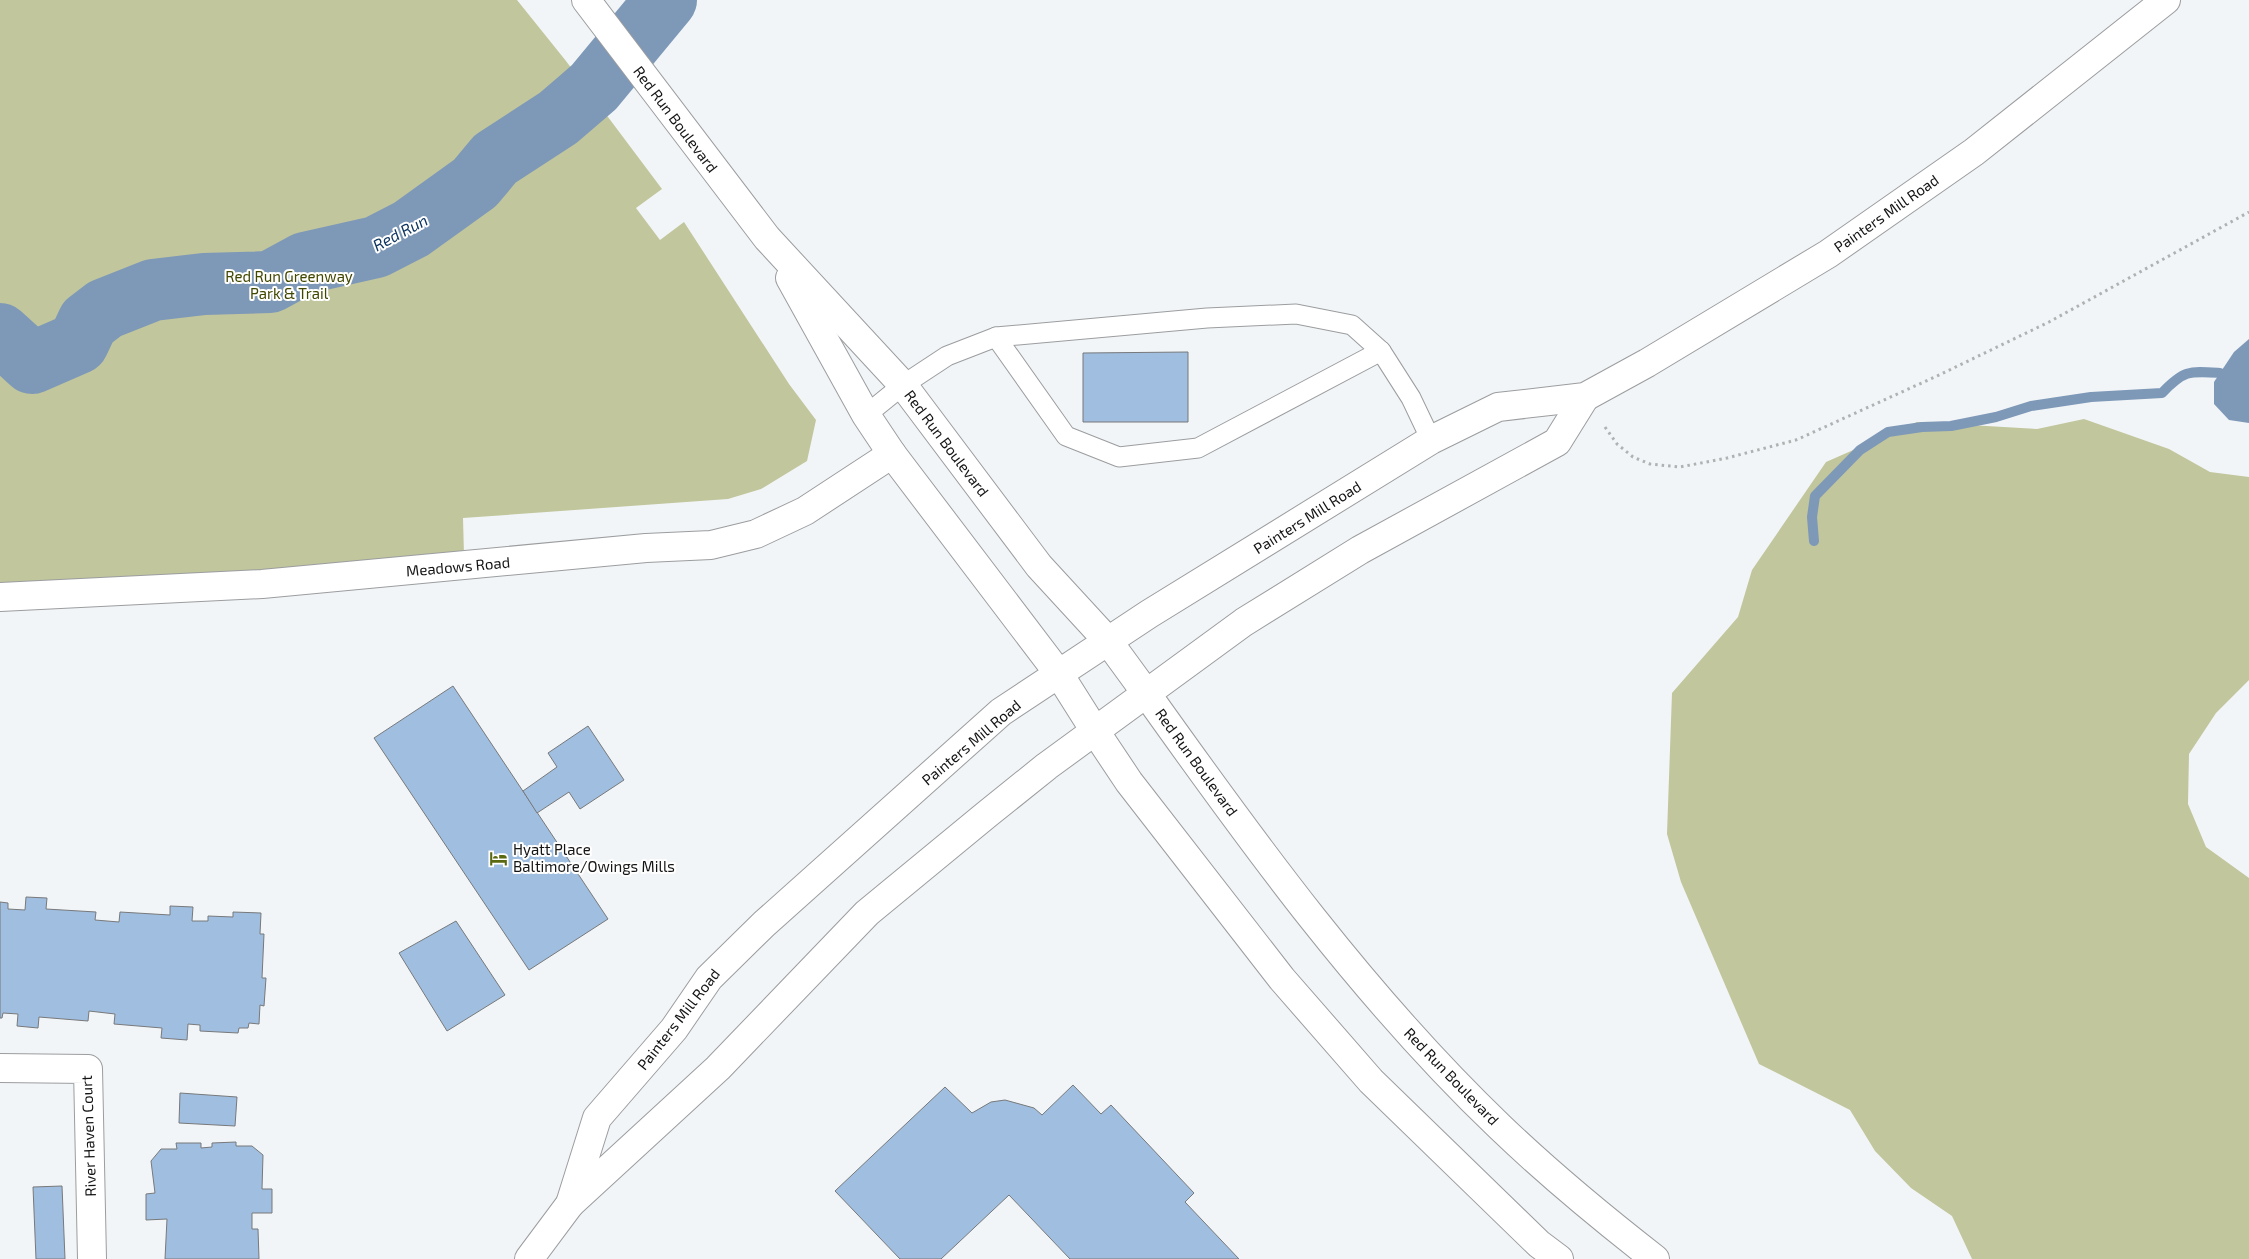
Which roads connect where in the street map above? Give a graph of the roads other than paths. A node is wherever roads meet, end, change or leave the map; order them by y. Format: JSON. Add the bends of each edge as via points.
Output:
{"nodes":[{"id":1,"x":586,"y":0,"type":"edge"},
{"id":2,"x":2166,"y":0,"type":"edge"},
{"id":3,"x":767,"y":238,"type":"junction"},
{"id":4,"x":996,"y":338,"type":"junction"},
{"id":5,"x":1381,"y":352,"type":"junction"},
{"id":6,"x":903,"y":385,"type":"junction"},
{"id":7,"x":1585,"y":397,"type":"junction"},
{"id":8,"x":866,"y":414,"type":"junction"},
{"id":9,"x":1431,"y":440,"type":"junction"},
{"id":10,"x":892,"y":454,"type":"junction"},
{"id":11,"x":0,"y":597,"type":"edge"},
{"id":12,"x":1108,"y":641,"type":"junction"},
{"id":13,"x":1059,"y":674,"type":"junction"},
{"id":14,"x":1146,"y":693,"type":"junction"},
{"id":15,"x":1095,"y":731,"type":"junction"},
{"id":16,"x":0,"y":1068,"type":"edge"},
{"id":17,"x":570,"y":1204,"type":"junction"},
{"id":18,"x":92,"y":1259,"type":"edge"},
{"id":19,"x":529,"y":1259,"type":"edge"},
{"id":20,"x":1558,"y":1259,"type":"edge"},
{"id":21,"x":1655,"y":1259,"type":"edge"}],
"edges":[{"from":1,"to":3,"type":"main road","name":"Red Run Boulevard"},
{"from":2,"to":7,"type":"main road","name":"Painters Mill Road","via":[[1974,152],[1828,254]]},
{"from":3,"to":6,"type":"main road","name":"Red Run Boulevard"},
{"from":3,"to":8,"type":"main road","name":"Red Run Boulevard"},
{"from":4,"to":5,"type":"lane","via":[[1207,318],[1296,314],[1352,325]]},
{"from":4,"to":5,"type":"lane","via":[[1066,436],[1119,457],[1198,448]]},
{"from":4,"to":6,"type":"lane","via":[[947,356]]},
{"from":5,"to":9,"type":"lane","via":[[1411,398]]},
{"from":6,"to":8,"type":"lane"},
{"from":6,"to":12,"type":"main road","name":"Red Run Boulevard","via":[[1040,566]]},
{"from":7,"to":9,"type":"main road","name":"Painters Mill Road","via":[[1498,407]]},
{"from":7,"to":14,"type":"main road","name":"Painters Mill Road","via":[[1557,442],[1360,550],[1244,622]]},
{"from":8,"to":10,"type":"main road","name":"Red Run Boulevard"},
{"from":9,"to":12,"type":"main road","name":"Painters Mill Road"},
{"from":10,"to":11,"type":"main road","name":"Meadows Road","via":[[805,511],[756,534],[711,545],[646,548],[262,584]]},
{"from":10,"to":13,"type":"main road","name":"Red Run Boulevard"},
{"from":12,"to":13,"type":"main road","name":"Painters Mill Road"},
{"from":12,"to":14,"type":"main road","name":"Red Run Boulevard"},
{"from":13,"to":15,"type":"main road","name":"Red Run Boulevard"},
{"from":13,"to":17,"type":"main road","name":"Painters Mill Road","via":[[1001,712],[764,924],[709,978],[674,1029],[597,1118]]},
{"from":14,"to":15,"type":"main road","name":"Painters Mill Road"},
{"from":14,"to":21,"type":"main road","name":"Red Run Boulevard","via":[[1328,938],[1419,1044],[1513,1139],[1582,1202]]},
{"from":15,"to":17,"type":"main road","name":"Painters Mill Road","via":[[1047,766],[867,913],[718,1068]]},
{"from":15,"to":20,"type":"main road","name":"Red Run Boulevard","via":[[1129,782],[1282,979],[1371,1082]]},
{"from":16,"to":18,"type":"main road","name":"River Haven Court","via":[[88,1069]]},
{"from":17,"to":19,"type":"main road","name":"Painters Mill Road"}]}
